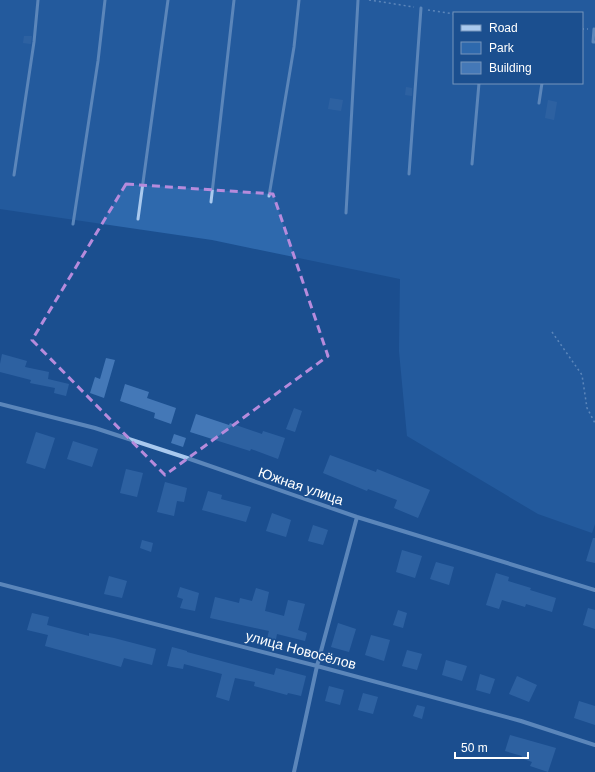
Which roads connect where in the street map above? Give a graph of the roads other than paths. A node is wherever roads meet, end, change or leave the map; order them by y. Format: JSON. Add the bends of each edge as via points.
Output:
{"nodes":[{"id":1,"x":38,"y":0,"type":"edge"},
{"id":2,"x":105,"y":0,"type":"edge"},
{"id":3,"x":168,"y":0,"type":"edge"},
{"id":4,"x":234,"y":0,"type":"edge"},
{"id":5,"x":299,"y":0,"type":"edge"},
{"id":6,"x":358,"y":0,"type":"edge"},
{"id":7,"x":421,"y":8,"type":"road end"},
{"id":8,"x":594,"y":29,"type":"dead end"},
{"id":9,"x":595,"y":42,"type":"edge"},
{"id":10,"x":479,"y":84,"type":"edge"},
{"id":11,"x":542,"y":84,"type":"edge"},
{"id":12,"x":539,"y":103,"type":"dead end"},
{"id":13,"x":472,"y":164,"type":"dead end"},
{"id":14,"x":409,"y":174,"type":"dead end"},
{"id":15,"x":14,"y":175,"type":"dead end"},
{"id":16,"x":269,"y":196,"type":"dead end"},
{"id":17,"x":211,"y":202,"type":"dead end"},
{"id":18,"x":346,"y":213,"type":"dead end"},
{"id":19,"x":138,"y":218,"type":"dead end"},
{"id":20,"x":73,"y":224,"type":"dead end"},
{"id":21,"x":0,"y":404,"type":"edge"},
{"id":22,"x":357,"y":518,"type":"junction"},
{"id":23,"x":0,"y":584,"type":"edge"},
{"id":24,"x":595,"y":590,"type":"edge"},
{"id":25,"x":317,"y":666,"type":"junction"},
{"id":26,"x":595,"y":745,"type":"edge"},
{"id":27,"x":294,"y":772,"type":"edge"}],
"edges":[{"from":1,"to":15,"type":"lane"},
{"from":2,"to":20,"type":"lane"},
{"from":3,"to":19,"type":"lane"},
{"from":4,"to":17,"type":"lane"},
{"from":5,"to":16,"type":"lane","via":[[294,47]]},
{"from":6,"to":18,"type":"lane"},
{"from":7,"to":14,"type":"lane"},
{"from":8,"to":9,"type":"lane"},
{"from":10,"to":13,"type":"lane"},
{"from":11,"to":12,"type":"lane"},
{"from":21,"to":22,"type":"street","name":"Южная улица","via":[[94,428]]},
{"from":22,"to":24,"type":"street","name":"Южная улица"},
{"from":22,"to":25,"type":"street"},
{"from":23,"to":25,"type":"street","name":"улица Новосёлов"},
{"from":25,"to":26,"type":"street","name":"улица Новосёлов","via":[[521,721]]},
{"from":25,"to":27,"type":"street"}]}
